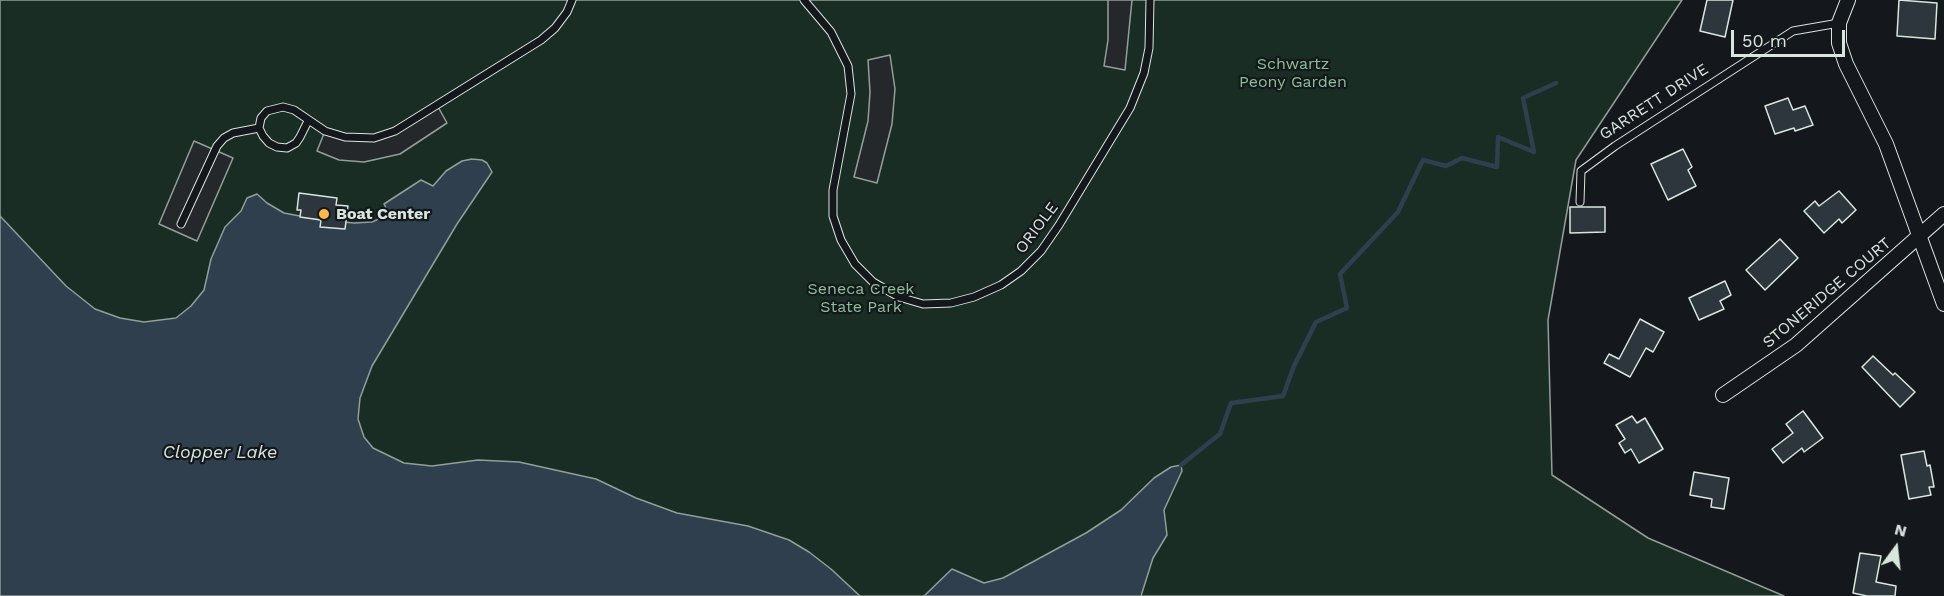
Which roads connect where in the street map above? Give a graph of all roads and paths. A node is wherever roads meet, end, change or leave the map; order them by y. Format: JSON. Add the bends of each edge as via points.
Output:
{"nodes":[{"id":1,"x":572,"y":0,"type":"edge"},
{"id":2,"x":804,"y":0,"type":"edge"},
{"id":3,"x":1150,"y":0,"type":"edge"},
{"id":4,"x":1848,"y":0,"type":"edge"},
{"id":5,"x":1839,"y":23,"type":"junction"},
{"id":6,"x":309,"y":121,"type":"junction"},
{"id":7,"x":259,"y":128,"type":"junction"},
{"id":8,"x":1580,"y":202,"type":"dead end"},
{"id":9,"x":1944,"y":214,"type":"edge"},
{"id":10,"x":181,"y":224,"type":"dead end"},
{"id":11,"x":1920,"y":236,"type":"junction"},
{"id":12,"x":1944,"y":304,"type":"edge"},
{"id":13,"x":1723,"y":395,"type":"dead end"}],
"edges":[{"from":1,"to":6,"type":"lane","via":[[555,28],[541,40],[395,131],[374,138],[345,137]]},
{"from":2,"to":3,"type":"lane","name":"ORIOLE","via":[[831,32],[848,66],[851,94],[833,190],[833,216],[841,240],[855,264],[873,282],[899,297],[923,304],[974,297],[1021,271],[1041,251],[1130,108],[1149,48]]},
{"from":4,"to":5,"type":"street"},
{"from":5,"to":8,"type":"lane","name":"GARRETT DRIVE","via":[[1793,31],[1615,146],[1581,171]]},
{"from":5,"to":11,"type":"street","via":[[1839,44],[1886,144]]},
{"from":6,"to":7,"type":"lane","via":[[283,107],[267,111]]},
{"from":6,"to":7,"type":"lane","via":[[296,143],[287,148],[269,143]]},
{"from":7,"to":10,"type":"lane","via":[[233,133],[217,146]]},
{"from":9,"to":11,"type":"street","name":"STONERIDGE COURT"},
{"from":11,"to":12,"type":"street"},
{"from":11,"to":13,"type":"street","name":"STONERIDGE COURT","via":[[1796,345]]}]}
